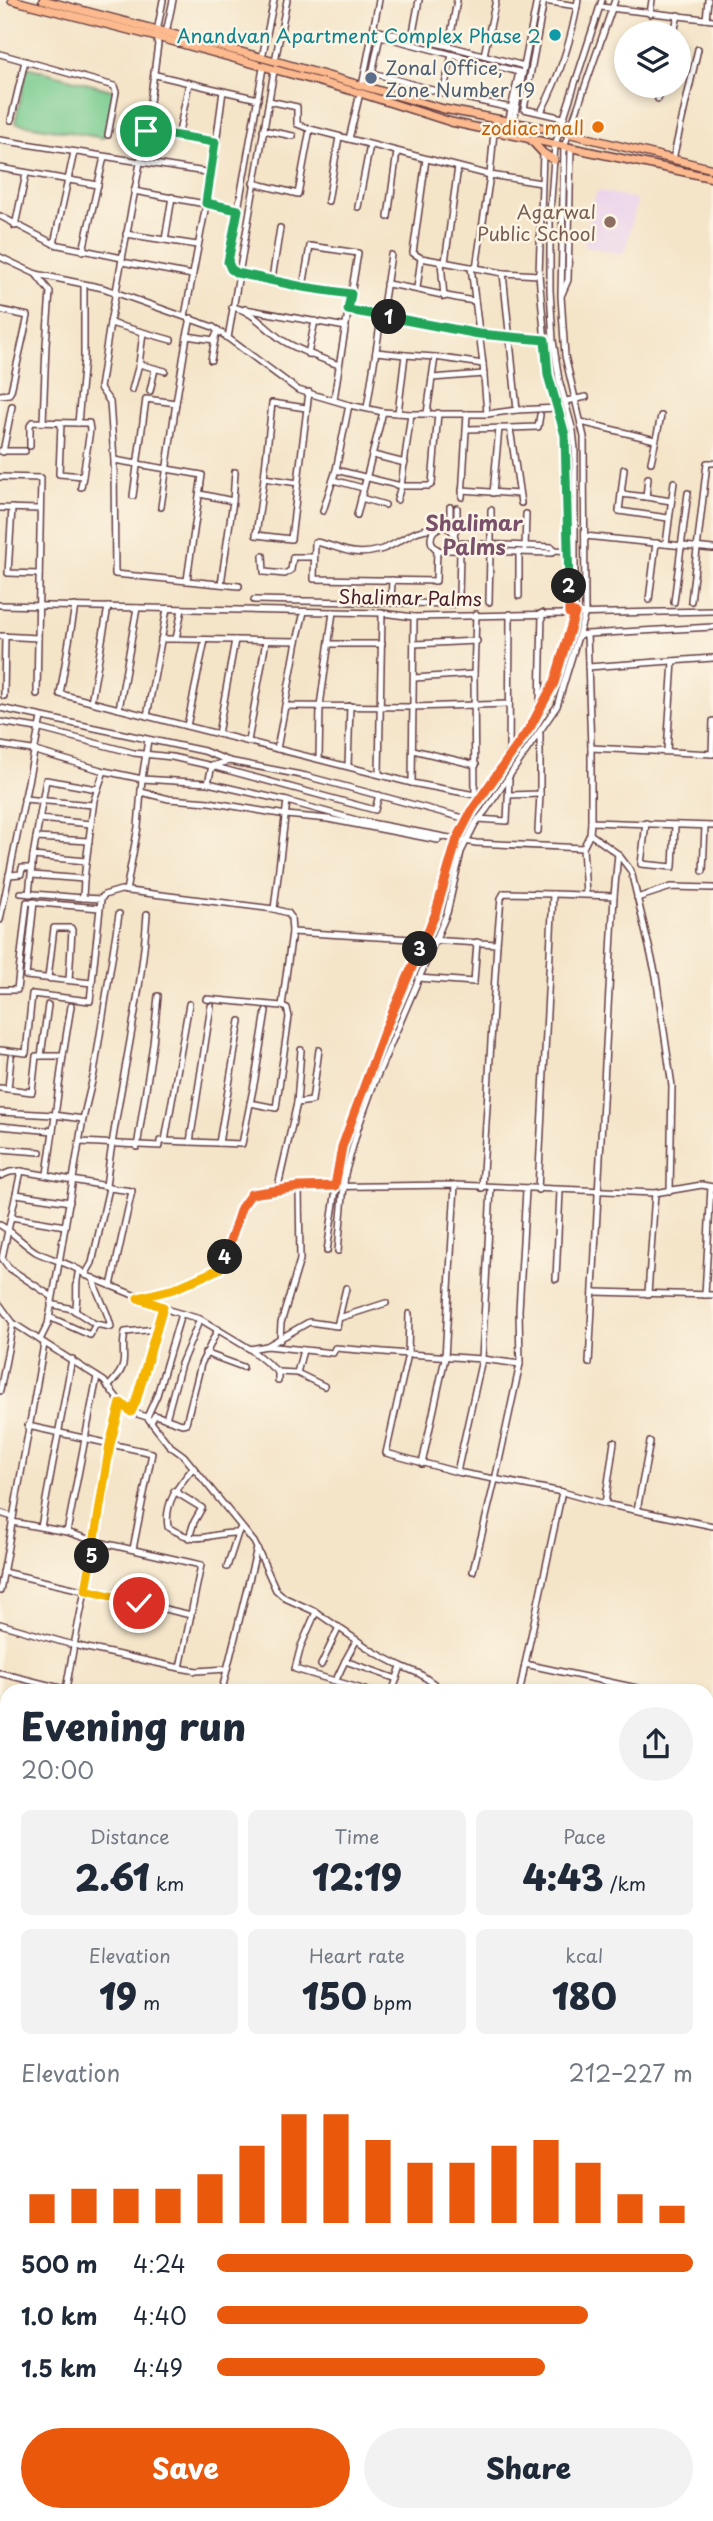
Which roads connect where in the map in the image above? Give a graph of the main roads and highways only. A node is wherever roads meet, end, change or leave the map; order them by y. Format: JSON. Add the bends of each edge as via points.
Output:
{"nodes":[{"id":1,"x":12,"y":0,"type":"edge"},
{"id":2,"x":43,"y":0,"type":"edge"},
{"id":3,"x":160,"y":36,"type":"junction"},
{"id":4,"x":364,"y":89,"type":"junction"},
{"id":5,"x":530,"y":138,"type":"junction"},
{"id":6,"x":554,"y":160,"type":"road end"},
{"id":7,"x":713,"y":169,"type":"edge"},
{"id":8,"x":713,"y":178,"type":"edge"}],
"edges":[{"from":1,"to":3,"type":"main road"},
{"from":2,"to":3,"type":"main road"},
{"from":3,"to":4,"type":"main road","via":[[275,61]]},
{"from":3,"to":4,"type":"main road","via":[[274,71]]},
{"from":4,"to":5,"type":"main road","via":[[451,122]]},
{"from":4,"to":7,"type":"main road"},
{"from":5,"to":6,"type":"main road"},
{"from":5,"to":8,"type":"main road"}]}
